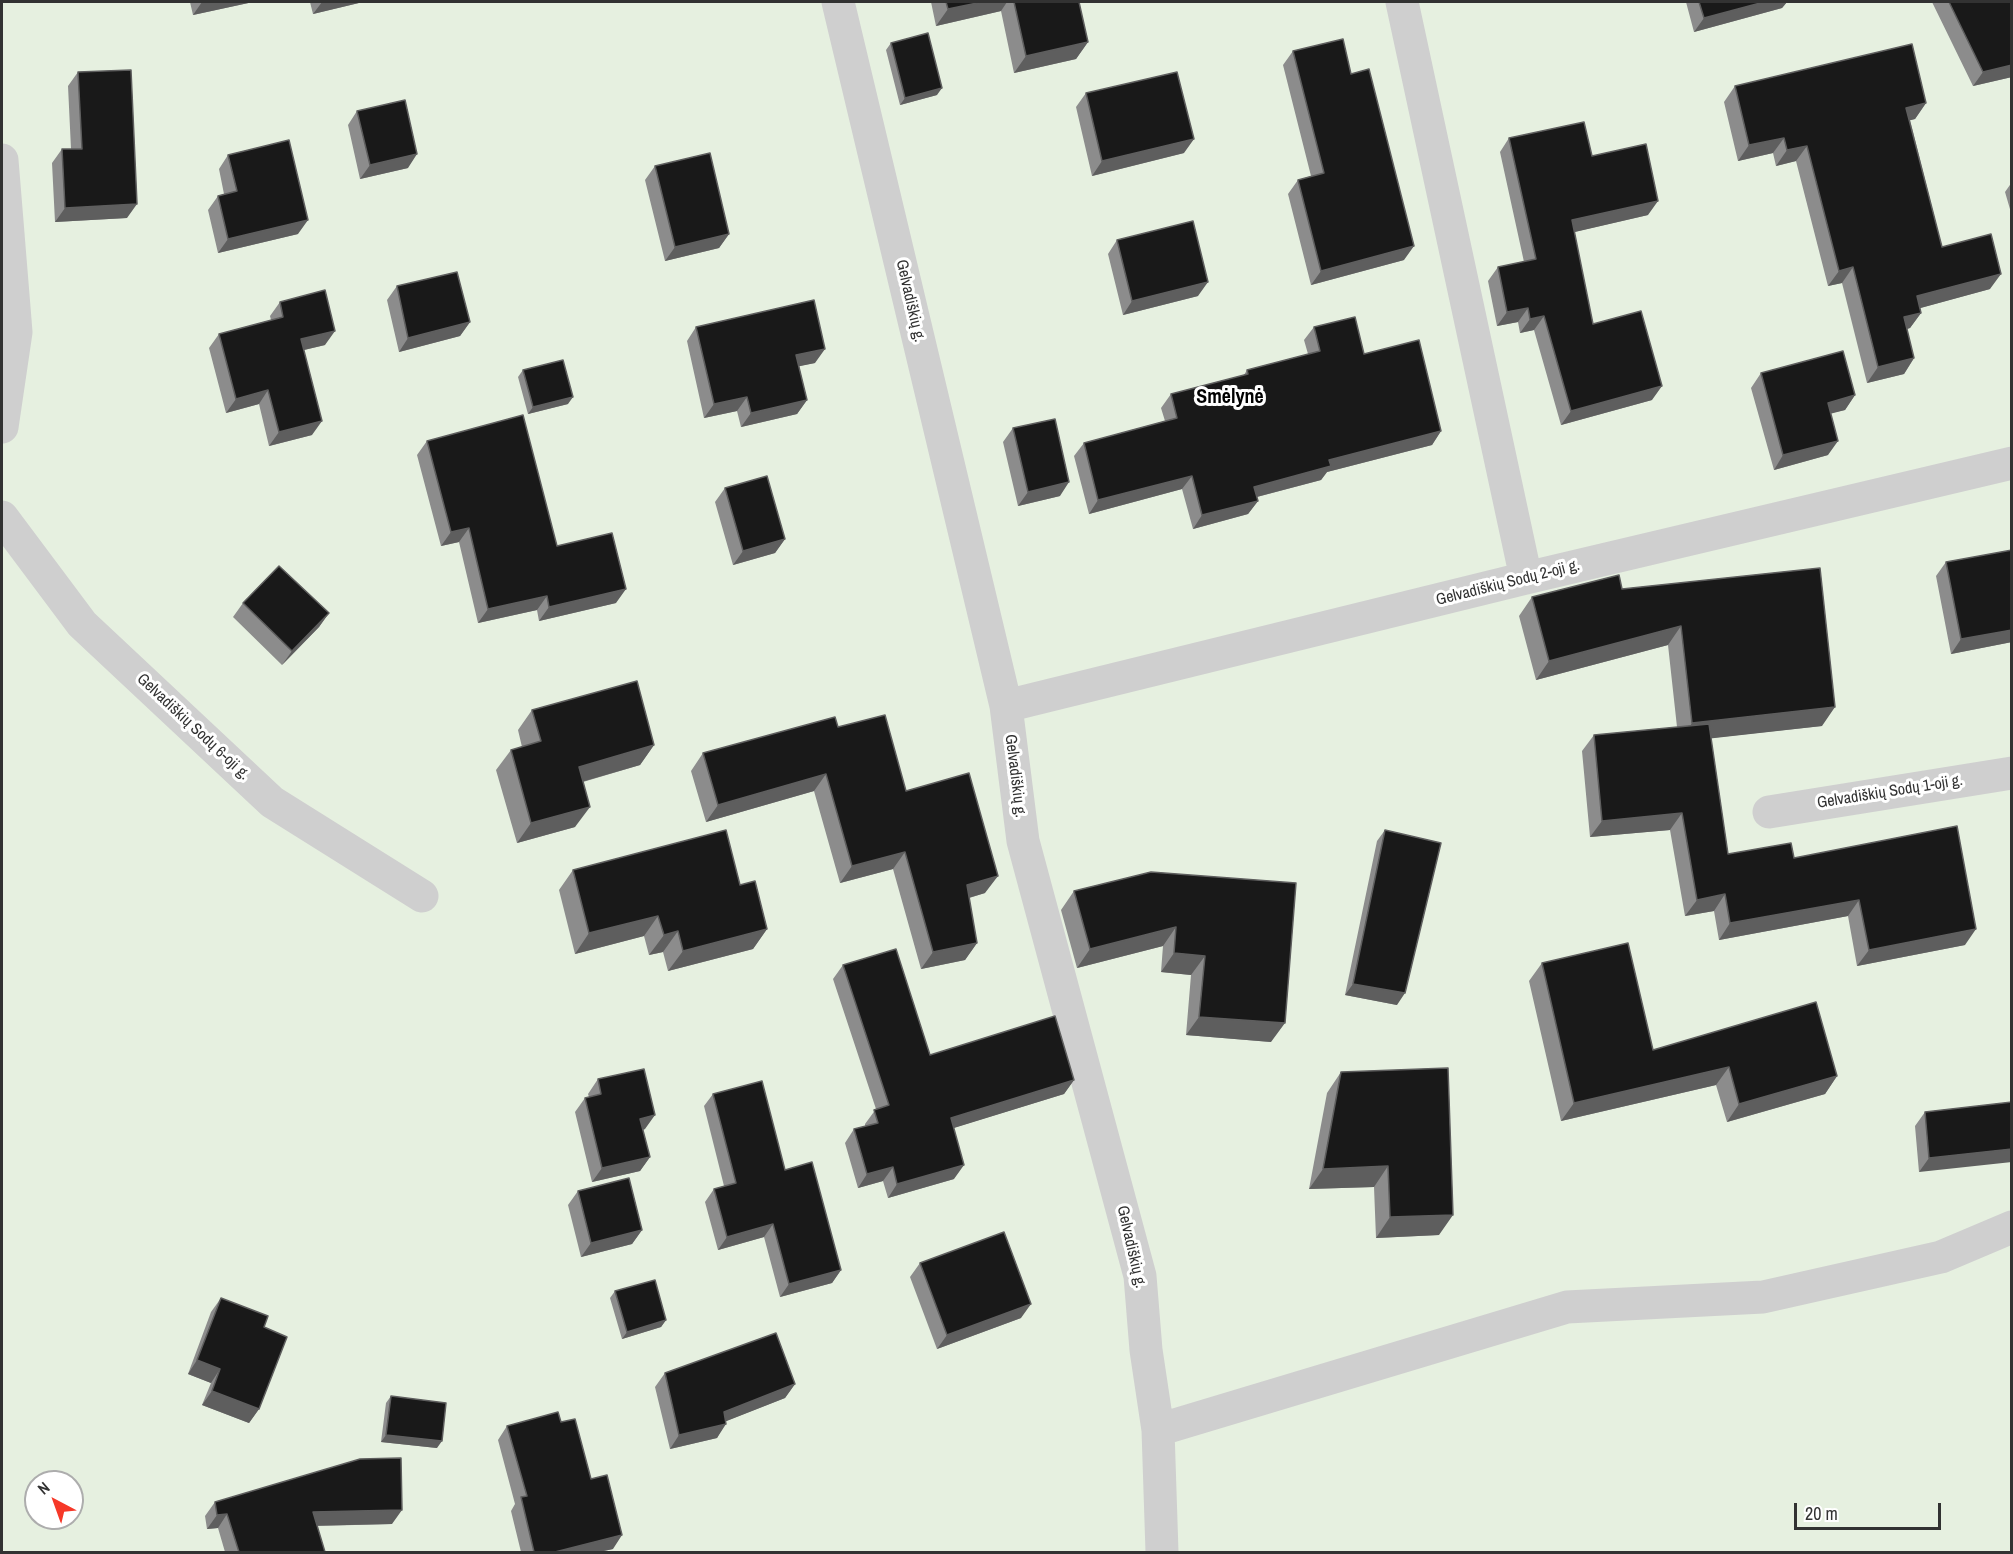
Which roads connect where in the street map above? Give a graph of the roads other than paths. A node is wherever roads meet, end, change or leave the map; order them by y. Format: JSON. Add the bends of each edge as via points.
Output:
{"nodes":[{"id":1,"x":838,"y":2,"type":"edge"},
{"id":2,"x":1402,"y":2,"type":"edge"},
{"id":3,"x":2,"y":160,"type":"edge"},
{"id":4,"x":2,"y":427,"type":"edge"},
{"id":5,"x":2012,"y":463,"type":"edge"},
{"id":6,"x":2,"y":517,"type":"edge"},
{"id":7,"x":1526,"y":578,"type":"junction"},
{"id":8,"x":1006,"y":706,"type":"junction"},
{"id":9,"x":2012,"y":772,"type":"edge"},
{"id":10,"x":1769,"y":812,"type":"dead end"},
{"id":11,"x":422,"y":896,"type":"dead end"},
{"id":12,"x":2012,"y":1227,"type":"edge"},
{"id":13,"x":1158,"y":1430,"type":"junction"},
{"id":14,"x":1161,"y":1552,"type":"edge"}],
"edges":[{"from":1,"to":8,"type":"street","name":"Gelvadiškių g."},
{"from":2,"to":7,"type":"street"},
{"from":3,"to":4,"type":"street","via":[[16,332]]},
{"from":5,"to":7,"type":"street","name":"Gelvadiškių Sodų 2-oji g."},
{"from":6,"to":11,"type":"street","name":"Gelvadiškių Sodų 6-oji g.","via":[[82,624],[272,802]]},
{"from":7,"to":8,"type":"street","name":"Gelvadiškių Sodų 2-oji g."},
{"from":8,"to":13,"type":"street","name":"Gelvadiškių g.","via":[[1023,841],[1140,1276]]},
{"from":9,"to":10,"type":"street","name":"Gelvadiškių Sodų 1-oji g."},
{"from":12,"to":13,"type":"street","via":[[1941,1257],[1763,1297],[1567,1307]]},
{"from":13,"to":14,"type":"street","name":"Gelvadiškių g."}]}
